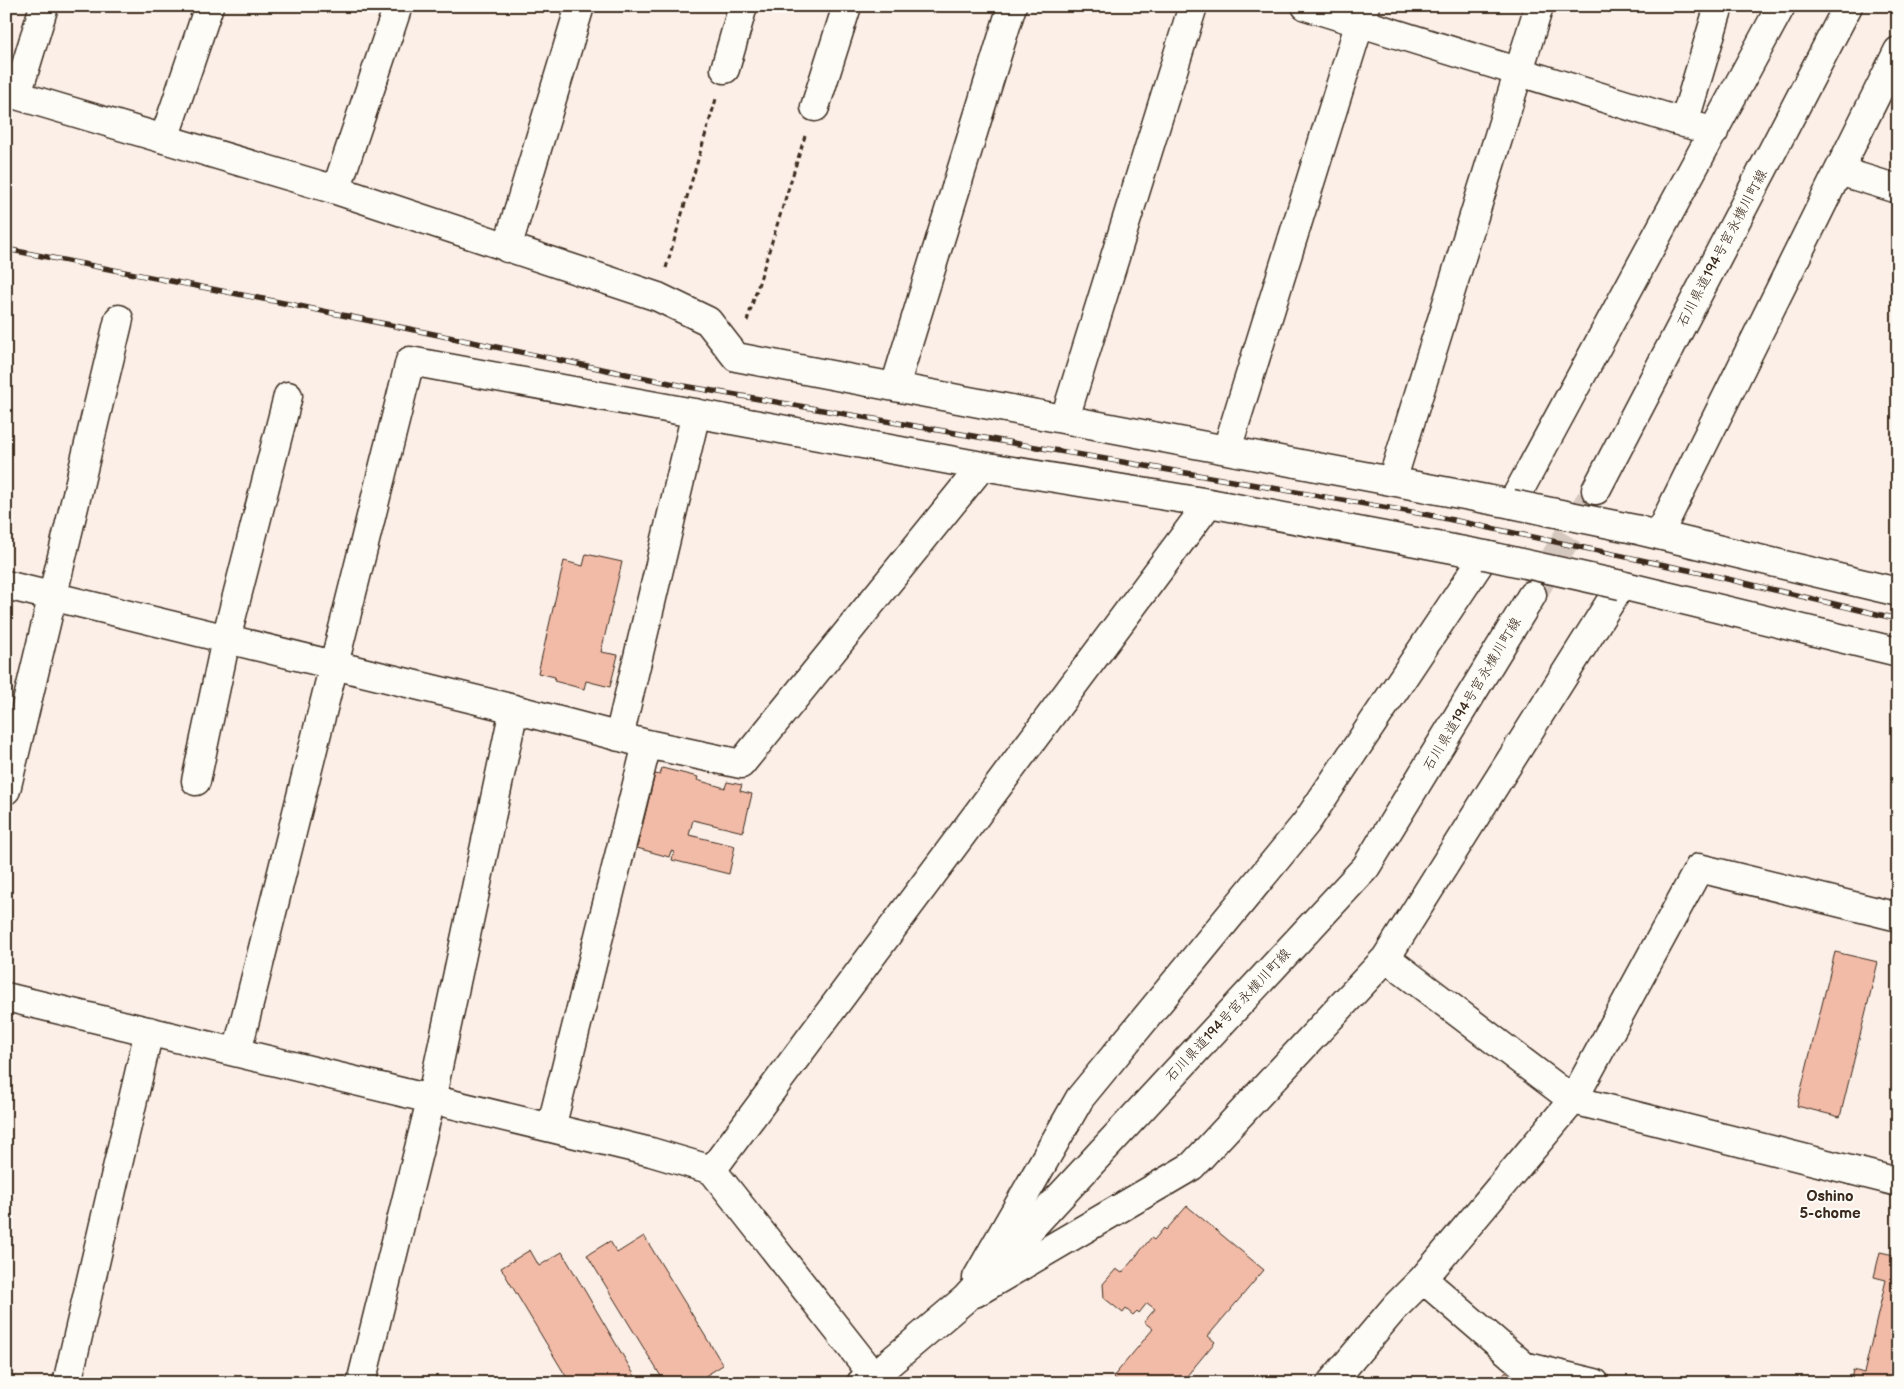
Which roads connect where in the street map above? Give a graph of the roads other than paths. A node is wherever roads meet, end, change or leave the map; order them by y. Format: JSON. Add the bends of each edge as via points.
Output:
{"nodes":[{"id":1,"x":44,"y":6,"type":"edge"},
{"id":2,"x":209,"y":6,"type":"edge"},
{"id":3,"x":398,"y":6,"type":"edge"},
{"id":4,"x":580,"y":6,"type":"edge"},
{"id":5,"x":743,"y":6,"type":"edge"},
{"id":6,"x":847,"y":6,"type":"edge"},
{"id":7,"x":1012,"y":6,"type":"edge"},
{"id":8,"x":1193,"y":6,"type":"edge"},
{"id":9,"x":1306,"y":6,"type":"edge"},
{"id":10,"x":1539,"y":6,"type":"edge"},
{"id":11,"x":1719,"y":6,"type":"edge"},
{"id":12,"x":1782,"y":6,"type":"edge"},
{"id":13,"x":1848,"y":6,"type":"edge"},
{"id":14,"x":1362,"y":15,"type":"edge"},
{"id":15,"x":1898,"y":51,"type":"edge"},
{"id":16,"x":725,"y":69,"type":"road end"},
{"id":17,"x":1518,"y":72,"type":"junction"},
{"id":18,"x":11,"y":93,"type":"edge"},
{"id":19,"x":814,"y":107,"type":"road end"},
{"id":20,"x":1684,"y":122,"type":"junction"},
{"id":21,"x":1714,"y":132,"type":"junction"},
{"id":22,"x":164,"y":139,"type":"junction"},
{"id":23,"x":1838,"y":171,"type":"junction"},
{"id":24,"x":1898,"y":189,"type":"edge"},
{"id":25,"x":336,"y":190,"type":"junction"},
{"id":26,"x":507,"y":248,"type":"junction"},
{"id":27,"x":119,"y":319,"type":"dead end"},
{"id":28,"x":894,"y":386,"type":"junction"},
{"id":29,"x":288,"y":396,"type":"dead end"},
{"id":30,"x":696,"y":413,"type":"junction"},
{"id":31,"x":1065,"y":418,"type":"junction"},
{"id":32,"x":1227,"y":449,"type":"junction"},
{"id":33,"x":982,"y":466,"type":"junction"},
{"id":34,"x":1392,"y":481,"type":"junction"},
{"id":35,"x":1596,"y":490,"type":"tunnel mouth"},
{"id":36,"x":1209,"y":504,"type":"junction"},
{"id":37,"x":1512,"y":504,"type":"junction"},
{"id":38,"x":1649,"y":532,"type":"junction"},
{"id":39,"x":1485,"y":555,"type":"junction"},
{"id":40,"x":6,"y":585,"type":"edge"},
{"id":41,"x":1621,"y":585,"type":"junction"},
{"id":42,"x":1898,"y":592,"type":"edge"},
{"id":43,"x":1532,"y":595,"type":"tunnel mouth"},
{"id":44,"x":54,"y":597,"type":"junction"},
{"id":45,"x":226,"y":639,"type":"junction"},
{"id":46,"x":1898,"y":652,"type":"edge"},
{"id":47,"x":333,"y":665,"type":"junction"},
{"id":48,"x":514,"y":709,"type":"junction"},
{"id":49,"x":619,"y":737,"type":"junction"},
{"id":50,"x":647,"y":744,"type":"junction"},
{"id":51,"x":196,"y":781,"type":"dead end"},
{"id":52,"x":6,"y":790,"type":"edge"},
{"id":53,"x":1898,"y":917,"type":"edge"},
{"id":54,"x":1386,"y":958,"type":"junction"},
{"id":55,"x":6,"y":997,"type":"edge"},
{"id":56,"x":149,"y":1031,"type":"junction"},
{"id":57,"x":237,"y":1052,"type":"junction"},
{"id":58,"x":431,"y":1100,"type":"junction"},
{"id":59,"x":1573,"y":1100,"type":"junction"},
{"id":60,"x":551,"y":1128,"type":"junction"},
{"id":61,"x":712,"y":1170,"type":"junction"},
{"id":62,"x":1898,"y":1182,"type":"edge"},
{"id":63,"x":1423,"y":1279,"type":"junction"},
{"id":64,"x":965,"y":1299,"type":"junction"},
{"id":65,"x":871,"y":1380,"type":"edge"},
{"id":66,"x":67,"y":1383,"type":"edge"},
{"id":67,"x":360,"y":1383,"type":"edge"},
{"id":68,"x":1331,"y":1383,"type":"edge"},
{"id":69,"x":1595,"y":1383,"type":"edge"}],
"edges":[{"from":1,"to":18,"type":"street"},
{"from":2,"to":22,"type":"street"},
{"from":3,"to":25,"type":"street"},
{"from":4,"to":26,"type":"street"},
{"from":5,"to":16,"type":"street"},
{"from":6,"to":19,"type":"street"},
{"from":7,"to":28,"type":"street"},
{"from":8,"to":31,"type":"street"},
{"from":9,"to":14,"type":"street"},
{"from":10,"to":17,"type":"street"},
{"from":11,"to":20,"type":"street"},
{"from":12,"to":21,"type":"street"},
{"from":13,"to":35,"type":"street","name":"石川県道194号宮永横川町線"},
{"from":14,"to":17,"type":"street"},
{"from":14,"to":32,"type":"street"},
{"from":15,"to":23,"type":"street"},
{"from":17,"to":20,"type":"street"},
{"from":17,"to":34,"type":"street"},
{"from":18,"to":22,"type":"street"},
{"from":20,"to":21,"type":"street"},
{"from":21,"to":37,"type":"street"},
{"from":22,"to":25,"type":"street"},
{"from":23,"to":24,"type":"street"},
{"from":23,"to":38,"type":"street"},
{"from":25,"to":26,"type":"street"},
{"from":26,"to":28,"type":"street","via":[[658,296],[708,321],[736,357]]},
{"from":27,"to":44,"type":"street"},
{"from":28,"to":31,"type":"street"},
{"from":29,"to":45,"type":"street"},
{"from":30,"to":33,"type":"street"},
{"from":30,"to":47,"type":"street","via":[[410,362]]},
{"from":30,"to":49,"type":"street"},
{"from":31,"to":32,"type":"street"},
{"from":32,"to":34,"type":"street"},
{"from":33,"to":36,"type":"street"},
{"from":33,"to":50,"type":"street","via":[[740,764]]},
{"from":34,"to":37,"type":"street"},
{"from":36,"to":39,"type":"street"},
{"from":36,"to":61,"type":"street"},
{"from":37,"to":38,"type":"street","bridge":true},
{"from":38,"to":42,"type":"street"},
{"from":39,"to":41,"type":"street","bridge":true},
{"from":39,"to":64,"type":"street","via":[[1306,823],[1080,1098]]},
{"from":40,"to":44,"type":"street"},
{"from":41,"to":46,"type":"street"},
{"from":41,"to":54,"type":"street"},
{"from":43,"to":64,"type":"street","name":"石川県道194号宮永横川町線","via":[[1366,867]]},
{"from":44,"to":45,"type":"street"},
{"from":44,"to":52,"type":"street"},
{"from":45,"to":47,"type":"street"},
{"from":45,"to":51,"type":"street"},
{"from":47,"to":48,"type":"street"},
{"from":47,"to":57,"type":"street"},
{"from":48,"to":49,"type":"street"},
{"from":48,"to":58,"type":"street"},
{"from":49,"to":50,"type":"street"},
{"from":50,"to":60,"type":"street"},
{"from":53,"to":59,"type":"street","via":[[1699,868]]},
{"from":54,"to":59,"type":"street"},
{"from":54,"to":64,"type":"street","via":[[1192,1166]]},
{"from":55,"to":56,"type":"street"},
{"from":56,"to":57,"type":"street"},
{"from":56,"to":66,"type":"street"},
{"from":57,"to":58,"type":"street"},
{"from":58,"to":60,"type":"street"},
{"from":58,"to":67,"type":"street"},
{"from":59,"to":62,"type":"street"},
{"from":59,"to":63,"type":"street"},
{"from":60,"to":61,"type":"street"},
{"from":61,"to":65,"type":"street"},
{"from":63,"to":68,"type":"street"},
{"from":63,"to":69,"type":"street","via":[[1524,1366]]},
{"from":64,"to":65,"type":"street","name":"石川県道194号宮永横川町線"}]}
